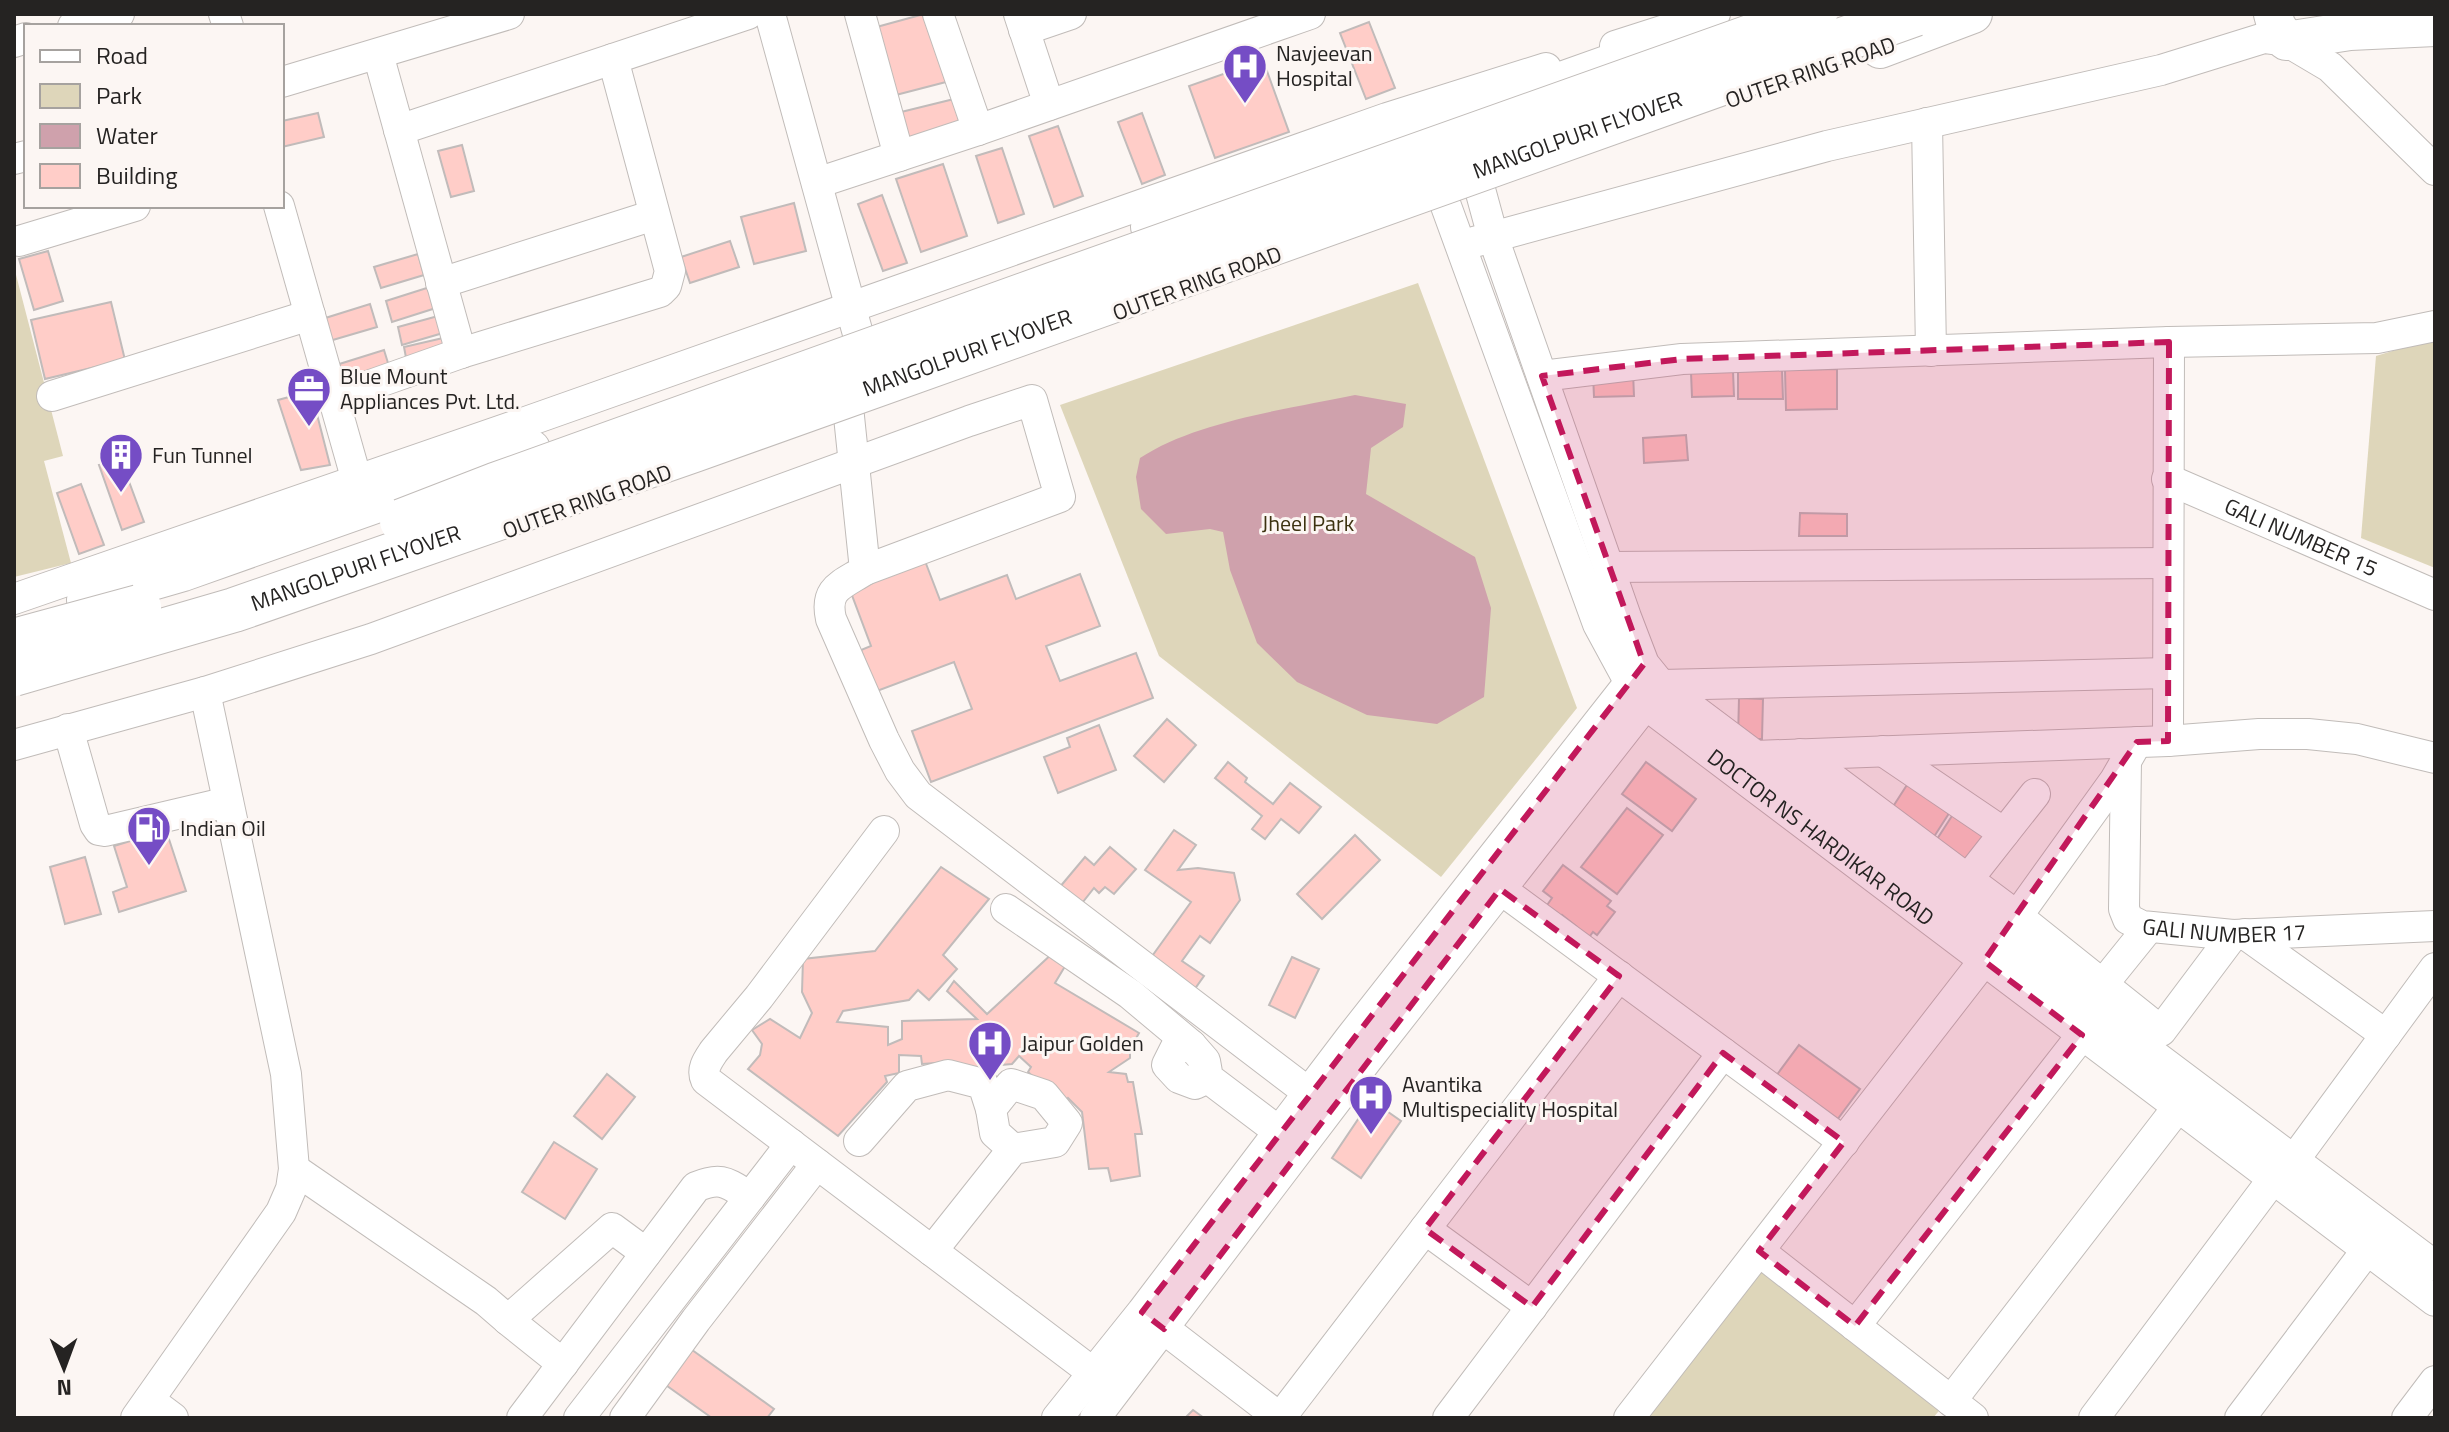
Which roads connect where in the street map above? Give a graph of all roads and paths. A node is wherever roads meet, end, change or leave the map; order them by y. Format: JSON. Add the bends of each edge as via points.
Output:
{"nodes":[{"id":1,"x":509,"y":14,"type":"edge"},
{"id":2,"x":748,"y":14,"type":"edge"},
{"id":3,"x":770,"y":14,"type":"edge"},
{"id":4,"x":860,"y":14,"type":"edge"},
{"id":5,"x":938,"y":14,"type":"edge"},
{"id":6,"x":1071,"y":14,"type":"edge"},
{"id":7,"x":1310,"y":14,"type":"edge"},
{"id":8,"x":1715,"y":14,"type":"edge"},
{"id":9,"x":1752,"y":14,"type":"edge"},
{"id":10,"x":1815,"y":14,"type":"edge"},
{"id":11,"x":1915,"y":14,"type":"edge"},
{"id":12,"x":1973,"y":14,"type":"edge"},
{"id":13,"x":110,"y":15,"type":"edge"},
{"id":14,"x":1272,"y":20,"type":"edge"},
{"id":15,"x":1021,"y":22,"type":"edge"},
{"id":16,"x":80,"y":24,"type":"edge"},
{"id":17,"x":2435,"y":27,"type":"edge"},
{"id":18,"x":2298,"y":30,"type":"edge"},
{"id":19,"x":378,"y":54,"type":"junction"},
{"id":20,"x":1638,"y":54,"type":"junction"},
{"id":21,"x":613,"y":59,"type":"junction"},
{"id":22,"x":284,"y":81,"type":"edge"},
{"id":23,"x":1049,"y":105,"type":"junction"},
{"id":24,"x":1658,"y":123,"type":"junction"},
{"id":25,"x":1927,"y":123,"type":"junction"},
{"id":26,"x":399,"y":130,"type":"junction"},
{"id":27,"x":978,"y":130,"type":"junction"},
{"id":28,"x":899,"y":156,"type":"junction"},
{"id":29,"x":2435,"y":170,"type":"edge"},
{"id":30,"x":1478,"y":182,"type":"junction"},
{"id":31,"x":817,"y":183,"type":"junction"},
{"id":32,"x":1244,"y":193,"type":"junction"},
{"id":33,"x":1442,"y":195,"type":"junction"},
{"id":34,"x":128,"y":208,"type":"edge"},
{"id":35,"x":280,"y":208,"type":"edge"},
{"id":36,"x":654,"y":215,"type":"junction"},
{"id":37,"x":1493,"y":237,"type":"junction"},
{"id":38,"x":19,"y":241,"type":"dead end"},
{"id":39,"x":1461,"y":246,"type":"junction"},
{"id":40,"x":1277,"y":254,"type":"junction"},
{"id":41,"x":441,"y":283,"type":"junction"},
{"id":42,"x":310,"y":315,"type":"junction"},
{"id":43,"x":854,"y":320,"type":"junction"},
{"id":44,"x":2435,"y":326,"type":"edge"},
{"id":45,"x":2169,"y":342,"type":"junction"},
{"id":46,"x":1931,"y":351,"type":"junction"},
{"id":47,"x":461,"y":353,"type":"junction"},
{"id":48,"x":1542,"y":376,"type":"junction"},
{"id":49,"x":52,"y":396,"type":"dead end"},
{"id":50,"x":334,"y":398,"type":"junction"},
{"id":51,"x":848,"y":407,"type":"junction"},
{"id":52,"x":855,"y":462,"type":"junction"},
{"id":53,"x":2167,"y":479,"type":"junction"},
{"id":54,"x":357,"y":481,"type":"junction"},
{"id":55,"x":2168,"y":563,"type":"junction"},
{"id":56,"x":1609,"y":567,"type":"junction"},
{"id":57,"x":865,"y":570,"type":"junction"},
{"id":58,"x":2435,"y":595,"type":"edge"},
{"id":59,"x":14,"y":599,"type":"edge"},
{"id":60,"x":14,"y":621,"type":"edge"},
{"id":61,"x":14,"y":641,"type":"edge"},
{"id":62,"x":2168,"y":673,"type":"junction"},
{"id":63,"x":14,"y":674,"type":"edge"},
{"id":64,"x":1645,"y":684,"type":"junction"},
{"id":65,"x":205,"y":692,"type":"junction"},
{"id":66,"x":14,"y":696,"type":"edge"},
{"id":67,"x":68,"y":729,"type":"junction"},
{"id":68,"x":2168,"y":741,"type":"junction"},
{"id":69,"x":14,"y":745,"type":"edge"},
{"id":70,"x":1883,"y":751,"type":"junction"},
{"id":71,"x":2132,"y":751,"type":"junction"},
{"id":72,"x":1800,"y":754,"type":"junction"},
{"id":73,"x":1755,"y":756,"type":"junction"},
{"id":74,"x":2435,"y":758,"type":"edge"},
{"id":75,"x":2035,"y":794,"type":"dead end"},
{"id":76,"x":228,"y":802,"type":"junction"},
{"id":77,"x":884,"y":831,"type":"dead end"},
{"id":78,"x":2004,"y":833,"type":"junction"},
{"id":79,"x":1968,"y":879,"type":"junction"},
{"id":80,"x":1490,"y":881,"type":"junction"},
{"id":81,"x":1006,"y":909,"type":"dead end"},
{"id":82,"x":2149,"y":927,"type":"junction"},
{"id":83,"x":2433,"y":928,"type":"edge"},
{"id":84,"x":2239,"y":934,"type":"junction"},
{"id":85,"x":2000,"y":939,"type":"junction"},
{"id":86,"x":2435,"y":968,"type":"edge"},
{"id":87,"x":1619,"y":976,"type":"junction"},
{"id":88,"x":2103,"y":984,"type":"junction"},
{"id":89,"x":2082,"y":1035,"type":"junction"},
{"id":90,"x":2386,"y":1035,"type":"junction"},
{"id":91,"x":1723,"y":1053,"type":"junction"},
{"id":92,"x":1309,"y":1093,"type":"junction"},
{"id":93,"x":2178,"y":1107,"type":"junction"},
{"id":94,"x":991,"y":1109,"type":"junction"},
{"id":95,"x":1290,"y":1140,"type":"junction"},
{"id":96,"x":859,"y":1141,"type":"dead end"},
{"id":97,"x":1844,"y":1142,"type":"junction"},
{"id":98,"x":791,"y":1144,"type":"junction"},
{"id":99,"x":1013,"y":1149,"type":"junction"},
{"id":100,"x":817,"y":1164,"type":"junction"},
{"id":101,"x":294,"y":1169,"type":"junction"},
{"id":102,"x":2284,"y":1170,"type":"junction"},
{"id":103,"x":750,"y":1197,"type":"junction"},
{"id":104,"x":1425,"y":1229,"type":"junction"},
{"id":105,"x":2367,"y":1250,"type":"junction"},
{"id":106,"x":932,"y":1251,"type":"junction"},
{"id":107,"x":1759,"y":1251,"type":"junction"},
{"id":108,"x":646,"y":1253,"type":"junction"},
{"id":109,"x":2435,"y":1266,"type":"edge"},
{"id":110,"x":2435,"y":1301,"type":"edge"},
{"id":111,"x":1532,"y":1307,"type":"junction"},
{"id":112,"x":508,"y":1320,"type":"junction"},
{"id":113,"x":1153,"y":1320,"type":"junction"},
{"id":114,"x":1855,"y":1326,"type":"junction"},
{"id":115,"x":563,"y":1364,"type":"junction"},
{"id":116,"x":1091,"y":1373,"type":"junction"},
{"id":117,"x":2435,"y":1381,"type":"edge"},
{"id":118,"x":1117,"y":1390,"type":"junction"},
{"id":119,"x":142,"y":1409,"type":"edge"},
{"id":120,"x":1962,"y":1410,"type":"edge"},
{"id":121,"x":173,"y":1418,"type":"edge"},
{"id":122,"x":522,"y":1418,"type":"edge"},
{"id":123,"x":579,"y":1418,"type":"edge"},
{"id":124,"x":625,"y":1418,"type":"edge"},
{"id":125,"x":1057,"y":1418,"type":"edge"},
{"id":126,"x":1095,"y":1418,"type":"edge"},
{"id":127,"x":1280,"y":1418,"type":"edge"},
{"id":128,"x":1448,"y":1418,"type":"edge"},
{"id":129,"x":1629,"y":1418,"type":"edge"},
{"id":130,"x":2094,"y":1418,"type":"edge"},
{"id":131,"x":2240,"y":1418,"type":"edge"},
{"id":132,"x":2407,"y":1418,"type":"edge"}],
"edges":[{"from":1,"to":19,"type":"street"},
{"from":2,"to":21,"type":"street"},
{"from":3,"to":31,"type":"street"},
{"from":4,"to":28,"type":"street"},
{"from":5,"to":27,"type":"street"},
{"from":6,"to":15,"type":"street"},
{"from":7,"to":14,"type":"street"},
{"from":8,"to":43,"type":"street","via":[[1387,118]]},
{"from":9,"to":20,"type":"main road"},
{"from":10,"to":61,"type":"highway","name":"MANGOLPURI FLYOVER","bridge":true,"via":[[388,527],[224,583]]},
{"from":11,"to":63,"type":"highway","name":"MANGOLPURI FLYOVER","bridge":true,"via":[[234,610]]},
{"from":12,"to":24,"type":"main road","name":"OUTER RING ROAD"},
{"from":13,"to":16,"type":"street"},
{"from":14,"to":23,"type":"street"},
{"from":15,"to":23,"type":"street"},
{"from":17,"to":18,"type":"main road"},
{"from":18,"to":25,"type":"street","via":[[2161,70]]},
{"from":18,"to":29,"type":"street"},
{"from":19,"to":22,"type":"street"},
{"from":19,"to":26,"type":"street"},
{"from":20,"to":24,"type":"main road"},
{"from":20,"to":32,"type":"main road"},
{"from":21,"to":26,"type":"street"},
{"from":21,"to":36,"type":"street"},
{"from":23,"to":27,"type":"street"},
{"from":24,"to":30,"type":"main road","name":"OUTER RING ROAD"},
{"from":25,"to":37,"type":"street"},
{"from":25,"to":46,"type":"street"},
{"from":26,"to":41,"type":"street"},
{"from":27,"to":28,"type":"street"},
{"from":28,"to":31,"type":"street"},
{"from":30,"to":33,"type":"main road","name":"OUTER RING ROAD"},
{"from":30,"to":37,"type":"street"},
{"from":31,"to":43,"type":"street"},
{"from":32,"to":40,"type":"main road"},
{"from":32,"to":43,"type":"main road"},
{"from":33,"to":39,"type":"street","name":"DOCTOR NS HARDIKAR ROAD"},
{"from":33,"to":40,"type":"main road","name":"OUTER RING ROAD"},
{"from":34,"to":38,"type":"street"},
{"from":35,"to":42,"type":"street"},
{"from":36,"to":41,"type":"street"},
{"from":36,"to":47,"type":"street","via":[[670,271],[660,292]]},
{"from":37,"to":39,"type":"street"},
{"from":37,"to":48,"type":"street"},
{"from":39,"to":64,"type":"street","name":"DOCTOR NS HARDIKAR ROAD","via":[[1598,624]]},
{"from":40,"to":51,"type":"main road","name":"OUTER RING ROAD"},
{"from":41,"to":47,"type":"street"},
{"from":42,"to":49,"type":"street"},
{"from":42,"to":50,"type":"street"},
{"from":43,"to":54,"type":"street"},
{"from":43,"to":60,"type":"main road","via":[[183,572]]},
{"from":44,"to":45,"type":"street","via":[[2377,338]]},
{"from":45,"to":46,"type":"street"},
{"from":45,"to":53,"type":"street"},
{"from":46,"to":48,"type":"street","via":[[1682,359]]},
{"from":47,"to":50,"type":"street"},
{"from":48,"to":56,"type":"street"},
{"from":50,"to":54,"type":"street"},
{"from":51,"to":52,"type":"street"},
{"from":51,"to":66,"type":"main road","name":"OUTER RING ROAD","via":[[196,640]]},
{"from":52,"to":57,"type":"street"},
{"from":52,"to":57,"type":"street","via":[[1032,400],[1060,497]]},
{"from":52,"to":65,"type":"street","via":[[371,639]]},
{"from":53,"to":55,"type":"street"},
{"from":53,"to":58,"type":"street","name":"GALI NUMBER 15"},
{"from":54,"to":59,"type":"street"},
{"from":55,"to":56,"type":"street"},
{"from":55,"to":62,"type":"street"},
{"from":56,"to":64,"type":"street"},
{"from":57,"to":92,"type":"street","via":[[832,592],[827,602],[831,619],[884,740],[918,795]]},
{"from":62,"to":64,"type":"street"},
{"from":62,"to":68,"type":"street"},
{"from":64,"to":73,"type":"street","name":"DOCTOR NS HARDIKAR ROAD"},
{"from":64,"to":80,"type":"street"},
{"from":64,"to":85,"type":"street","name":"DOCTOR NS HARDIKAR ROAD"},
{"from":65,"to":67,"type":"street"},
{"from":65,"to":76,"type":"street"},
{"from":67,"to":69,"type":"street"},
{"from":67,"to":76,"type":"street","via":[[99,830]]},
{"from":68,"to":71,"type":"street"},
{"from":68,"to":74,"type":"street","via":[[2308,734],[2357,739]]},
{"from":70,"to":71,"type":"street"},
{"from":70,"to":72,"type":"street"},
{"from":70,"to":78,"type":"street"},
{"from":71,"to":82,"type":"street","name":"GALI NUMBER 17","via":[[2124,909],[2128,919]]},
{"from":71,"to":85,"type":"street"},
{"from":72,"to":73,"type":"street"},
{"from":72,"to":79,"type":"street"},
{"from":73,"to":85,"type":"street","name":"DOCTOR NS HARDIKAR ROAD"},
{"from":75,"to":78,"type":"street"},
{"from":76,"to":101,"type":"street","via":[[286,1074]]},
{"from":77,"to":98,"type":"street","via":[[704,1068],[706,1080]]},
{"from":78,"to":79,"type":"street"},
{"from":79,"to":85,"type":"street"},
{"from":80,"to":87,"type":"street"},
{"from":80,"to":92,"type":"street"},
{"from":80,"to":95,"type":"street"},
{"from":81,"to":95,"type":"street","via":[[1130,994],[1191,1045],[1205,1061],[1208,1078]]},
{"from":82,"to":84,"type":"street","name":"GALI NUMBER 17"},
{"from":82,"to":88,"type":"street"},
{"from":83,"to":84,"type":"street","name":"GALI NUMBER 17"},
{"from":84,"to":88,"type":"street","via":[[2161,1031]]},
{"from":84,"to":90,"type":"street"},
{"from":85,"to":88,"type":"street"},
{"from":85,"to":89,"type":"street","name":"DOCTOR NS HARDIKAR ROAD"},
{"from":85,"to":97,"type":"street"},
{"from":85,"to":102,"type":"street","name":"DOCTOR NS HARDIKAR ROAD"},
{"from":86,"to":90,"type":"street"},
{"from":87,"to":91,"type":"street"},
{"from":87,"to":104,"type":"street"},
{"from":89,"to":93,"type":"street","name":"DOCTOR NS HARDIKAR ROAD"},
{"from":89,"to":114,"type":"street"},
{"from":90,"to":102,"type":"street"},
{"from":91,"to":97,"type":"street"},
{"from":91,"to":111,"type":"street"},
{"from":92,"to":95,"type":"street"},
{"from":93,"to":102,"type":"street","name":"DOCTOR NS HARDIKAR ROAD"},
{"from":93,"to":120,"type":"street"},
{"from":94,"to":96,"type":"street","via":[[983,1084],[948,1075],[907,1086]]},
{"from":94,"to":99,"type":"street","via":[[995,1133]]},
{"from":94,"to":99,"type":"street","via":[[1011,1084],[1044,1095],[1067,1123],[1055,1142]]},
{"from":95,"to":113,"type":"street"},
{"from":97,"to":107,"type":"street"},
{"from":98,"to":100,"type":"street"},
{"from":98,"to":103,"type":"street"},
{"from":99,"to":106,"type":"street"},
{"from":100,"to":106,"type":"street"},
{"from":100,"to":124,"type":"street"},
{"from":101,"to":112,"type":"street"},
{"from":101,"to":119,"type":"street","via":[[281,1212]]},
{"from":102,"to":105,"type":"street","name":"DOCTOR NS HARDIKAR ROAD"},
{"from":102,"to":109,"type":"street","name":"DOCTOR NS HARDIKAR ROAD"},
{"from":102,"to":130,"type":"street"},
{"from":103,"to":108,"type":"street","via":[[726,1181],[696,1187]]},
{"from":103,"to":123,"type":"street"},
{"from":104,"to":111,"type":"street"},
{"from":104,"to":127,"type":"street"},
{"from":105,"to":110,"type":"street","name":"DOCTOR NS HARDIKAR ROAD"},
{"from":105,"to":131,"type":"street"},
{"from":106,"to":116,"type":"street"},
{"from":107,"to":114,"type":"street"},
{"from":107,"to":129,"type":"street"},
{"from":108,"to":112,"type":"street","via":[[612,1228]]},
{"from":108,"to":115,"type":"street"},
{"from":111,"to":128,"type":"street"},
{"from":112,"to":115,"type":"street"},
{"from":113,"to":116,"type":"street"},
{"from":113,"to":118,"type":"street"},
{"from":113,"to":127,"type":"street"},
{"from":114,"to":120,"type":"street"},
{"from":115,"to":122,"type":"street"},
{"from":116,"to":118,"type":"street"},
{"from":116,"to":125,"type":"street"},
{"from":117,"to":132,"type":"street"},
{"from":118,"to":126,"type":"street"},
{"from":119,"to":121,"type":"street"}]}
